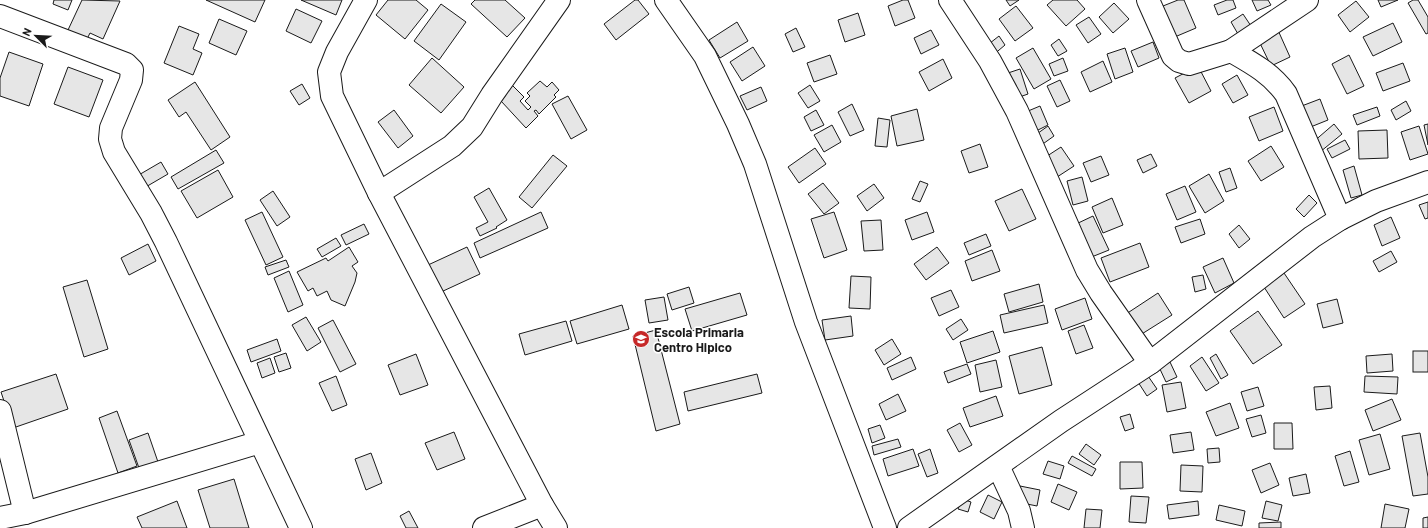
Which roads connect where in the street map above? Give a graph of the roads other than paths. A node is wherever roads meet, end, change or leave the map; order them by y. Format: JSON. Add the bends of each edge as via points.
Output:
{"nodes":[{"id":1,"x":366,"y":0,"type":"edge"},
{"id":2,"x":559,"y":0,"type":"edge"},
{"id":3,"x":666,"y":0,"type":"edge"},
{"id":4,"x":950,"y":0,"type":"edge"},
{"id":5,"x":1148,"y":0,"type":"edge"},
{"id":6,"x":1307,"y":0,"type":"edge"},
{"id":7,"x":0,"y":16,"type":"edge"},
{"id":8,"x":1231,"y":51,"type":"junction"},
{"id":9,"x":1428,"y":182,"type":"edge"},
{"id":10,"x":380,"y":193,"type":"junction"},
{"id":11,"x":1340,"y":219,"type":"junction"},
{"id":12,"x":1150,"y":363,"type":"junction"},
{"id":13,"x":0,"y":411,"type":"edge"},
{"id":14,"x":260,"y":442,"type":"junction"},
{"id":15,"x":998,"y":466,"type":"junction"},
{"id":16,"x":542,"y":505,"type":"junction"},
{"id":17,"x":25,"y":512,"type":"junction"},
{"id":18,"x":0,"y":518,"type":"edge"},
{"id":19,"x":301,"y":528,"type":"edge"},
{"id":20,"x":484,"y":528,"type":"edge"},
{"id":21,"x":556,"y":528,"type":"edge"},
{"id":22,"x":886,"y":528,"type":"edge"},
{"id":23,"x":909,"y":528,"type":"edge"},
{"id":24,"x":1023,"y":528,"type":"edge"}],
"edges":[{"from":1,"to":10,"type":"street","via":[[337,52],[329,72],[332,96]]},
{"from":2,"to":10,"type":"street","via":[[472,127],[452,146]]},
{"from":3,"to":22,"type":"street","via":[[705,56],[755,164],[806,322]]},
{"from":4,"to":12,"type":"street","via":[[990,61],[1017,111],[1087,270]]},
{"from":5,"to":8,"type":"street","via":[[1173,56],[1179,61],[1189,64]]},
{"from":6,"to":8,"type":"street"},
{"from":7,"to":14,"type":"street","via":[[126,64],[132,70],[132,80],[111,128],[110,139],[114,152],[157,224]]},
{"from":8,"to":11,"type":"street","via":[[1258,66],[1278,82],[1286,94]]},
{"from":9,"to":11,"type":"street","via":[[1376,201]]},
{"from":10,"to":16,"type":"street"},
{"from":11,"to":12,"type":"street","via":[[1312,237]]},
{"from":12,"to":15,"type":"street"},
{"from":13,"to":17,"type":"street"},
{"from":14,"to":17,"type":"street"},
{"from":14,"to":19,"type":"street"},
{"from":15,"to":23,"type":"street"},
{"from":15,"to":24,"type":"street","via":[[1019,511]]},
{"from":16,"to":20,"type":"street"},
{"from":16,"to":21,"type":"street"},
{"from":17,"to":18,"type":"street"}]}
